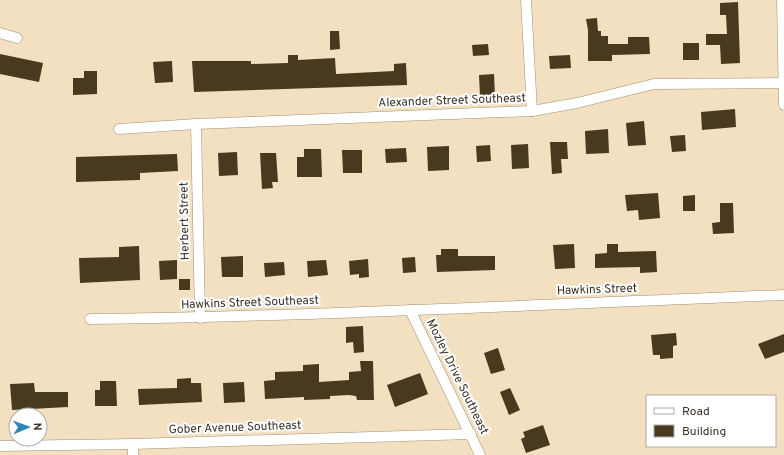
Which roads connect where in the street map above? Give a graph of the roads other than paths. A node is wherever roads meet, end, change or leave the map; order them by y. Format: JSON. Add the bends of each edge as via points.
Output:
{"nodes":[{"id":1,"x":526,"y":0,"type":"edge"},
{"id":2,"x":782,"y":0,"type":"edge"},
{"id":3,"x":0,"y":33,"type":"edge"},
{"id":4,"x":17,"y":38,"type":"dead end"},
{"id":5,"x":783,"y":82,"type":"edge"},
{"id":6,"x":784,"y":105,"type":"edge"},
{"id":7,"x":532,"y":111,"type":"junction"},
{"id":8,"x":196,"y":124,"type":"junction"},
{"id":9,"x":119,"y":129,"type":"dead end"},
{"id":10,"x":784,"y":295,"type":"edge"},
{"id":11,"x":410,"y":310,"type":"junction"},
{"id":12,"x":200,"y":318,"type":"junction"},
{"id":13,"x":90,"y":319,"type":"dead end"},
{"id":14,"x":471,"y":434,"type":"junction"},
{"id":15,"x":133,"y":444,"type":"junction"},
{"id":16,"x":0,"y":446,"type":"edge"},
{"id":17,"x":133,"y":455,"type":"edge"},
{"id":18,"x":480,"y":455,"type":"edge"}],
"edges":[{"from":1,"to":7,"type":"street"},
{"from":2,"to":5,"type":"street"},
{"from":3,"to":4,"type":"street"},
{"from":5,"to":6,"type":"street"},
{"from":5,"to":7,"type":"street","name":"Alexander Street Southeast","via":[[654,84]]},
{"from":7,"to":8,"type":"street","name":"Alexander Street Southeast"},
{"from":8,"to":9,"type":"street","name":"Alexander Street Southeast"},
{"from":8,"to":12,"type":"street","name":"Herbert Street"},
{"from":10,"to":11,"type":"street","name":"Hawkins Street"},
{"from":11,"to":12,"type":"street","name":"Hawkins Street Southeast"},
{"from":11,"to":14,"type":"street","name":"Mozley Drive Southeast"},
{"from":12,"to":13,"type":"street","name":"Hawkins Street Southeast"},
{"from":14,"to":15,"type":"street","name":"Gober Avenue Southeast"},
{"from":14,"to":18,"type":"street","name":"Mozley Drive Southeast"},
{"from":15,"to":16,"type":"street","name":"Gober Avenue Southeast"},
{"from":15,"to":17,"type":"street"}]}
